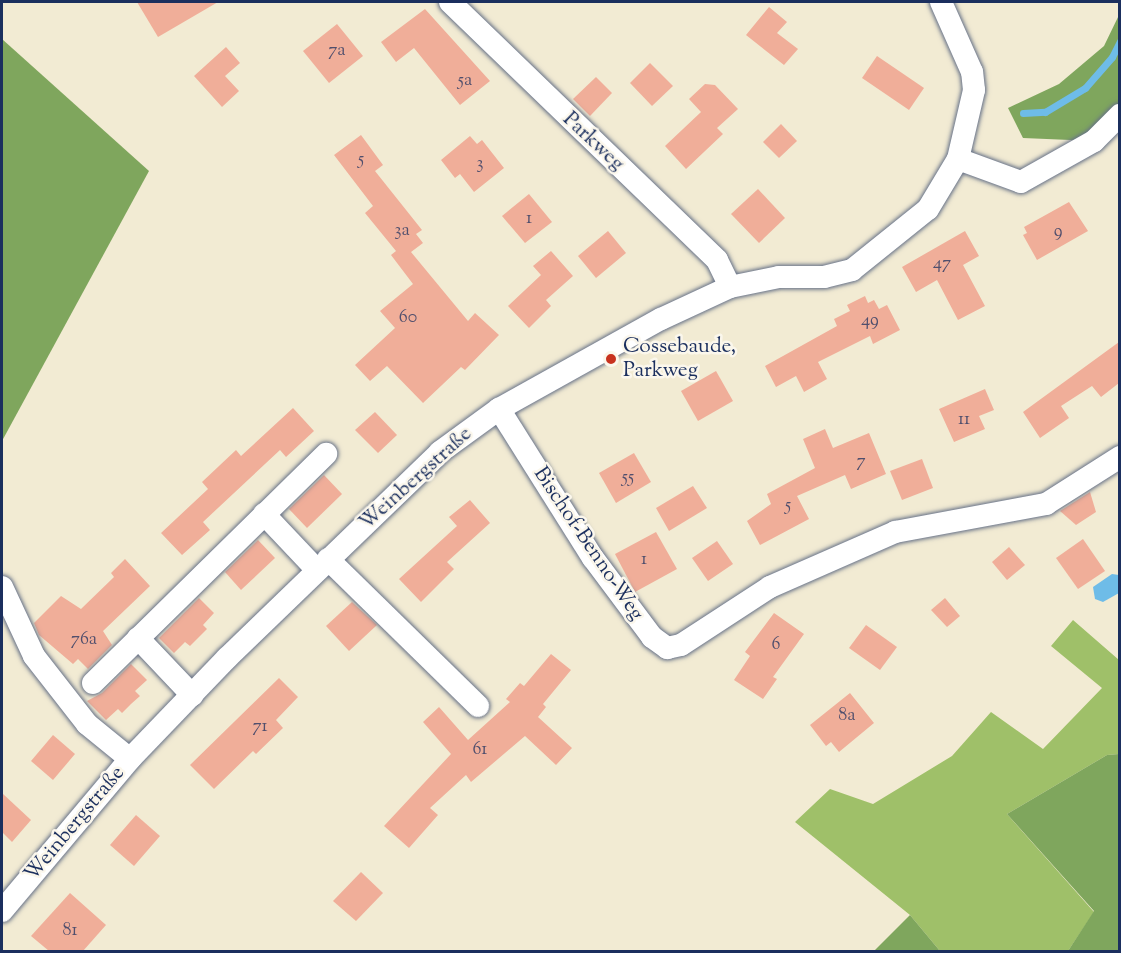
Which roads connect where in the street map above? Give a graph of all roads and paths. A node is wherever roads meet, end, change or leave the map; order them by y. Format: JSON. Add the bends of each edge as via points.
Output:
{"nodes":[{"id":1,"x":941,"y":2,"type":"edge"},
{"id":2,"x":464,"y":7,"type":"edge"},
{"id":3,"x":1119,"y":115,"type":"edge"},
{"id":4,"x":958,"y":159,"type":"junction"},
{"id":5,"x":730,"y":287,"type":"junction"},
{"id":6,"x":499,"y":409,"type":"junction"},
{"id":7,"x":326,"y":454,"type":"dead end"},
{"id":8,"x":1119,"y":457,"type":"edge"},
{"id":9,"x":264,"y":514,"type":"junction"},
{"id":10,"x":323,"y":565,"type":"junction"},
{"id":11,"x":2,"y":587,"type":"edge"},
{"id":12,"x":138,"y":638,"type":"junction"},
{"id":13,"x":93,"y":683,"type":"dead end"},
{"id":14,"x":192,"y":694,"type":"junction"},
{"id":15,"x":478,"y":706,"type":"dead end"},
{"id":16,"x":130,"y":759,"type":"junction"},
{"id":17,"x":2,"y":911,"type":"edge"}],
"edges":[{"from":1,"to":4,"type":"street","name":"Weinbergstraße","via":[[972,72],[974,90]]},
{"from":2,"to":5,"type":"street","name":"Parkweg","via":[[717,260]]},
{"from":3,"to":4,"type":"street","via":[[1094,141],[1021,182]]},
{"from":4,"to":5,"type":"street","name":"Weinbergstraße","via":[[928,210],[852,270],[824,277],[779,277]]},
{"from":5,"to":6,"type":"street","name":"Weinbergstraße","via":[[661,319]]},
{"from":6,"to":8,"type":"street","name":"Bischof-Benno-Weg","via":[[592,558],[652,637],[668,648],[681,645],[770,587],[895,532],[1046,504]]},
{"from":6,"to":10,"type":"street","name":"Weinbergstraße","via":[[440,452]]},
{"from":7,"to":9,"type":"street"},
{"from":9,"to":10,"type":"street"},
{"from":9,"to":12,"type":"street"},
{"from":10,"to":14,"type":"street","name":"Weinbergstraße"},
{"from":10,"to":15,"type":"street"},
{"from":11,"to":16,"type":"street","via":[[34,656],[87,723]]},
{"from":12,"to":13,"type":"street"},
{"from":12,"to":14,"type":"street"},
{"from":14,"to":16,"type":"street","name":"Weinbergstraße"},
{"from":16,"to":17,"type":"street","name":"Weinbergstraße"}]}
